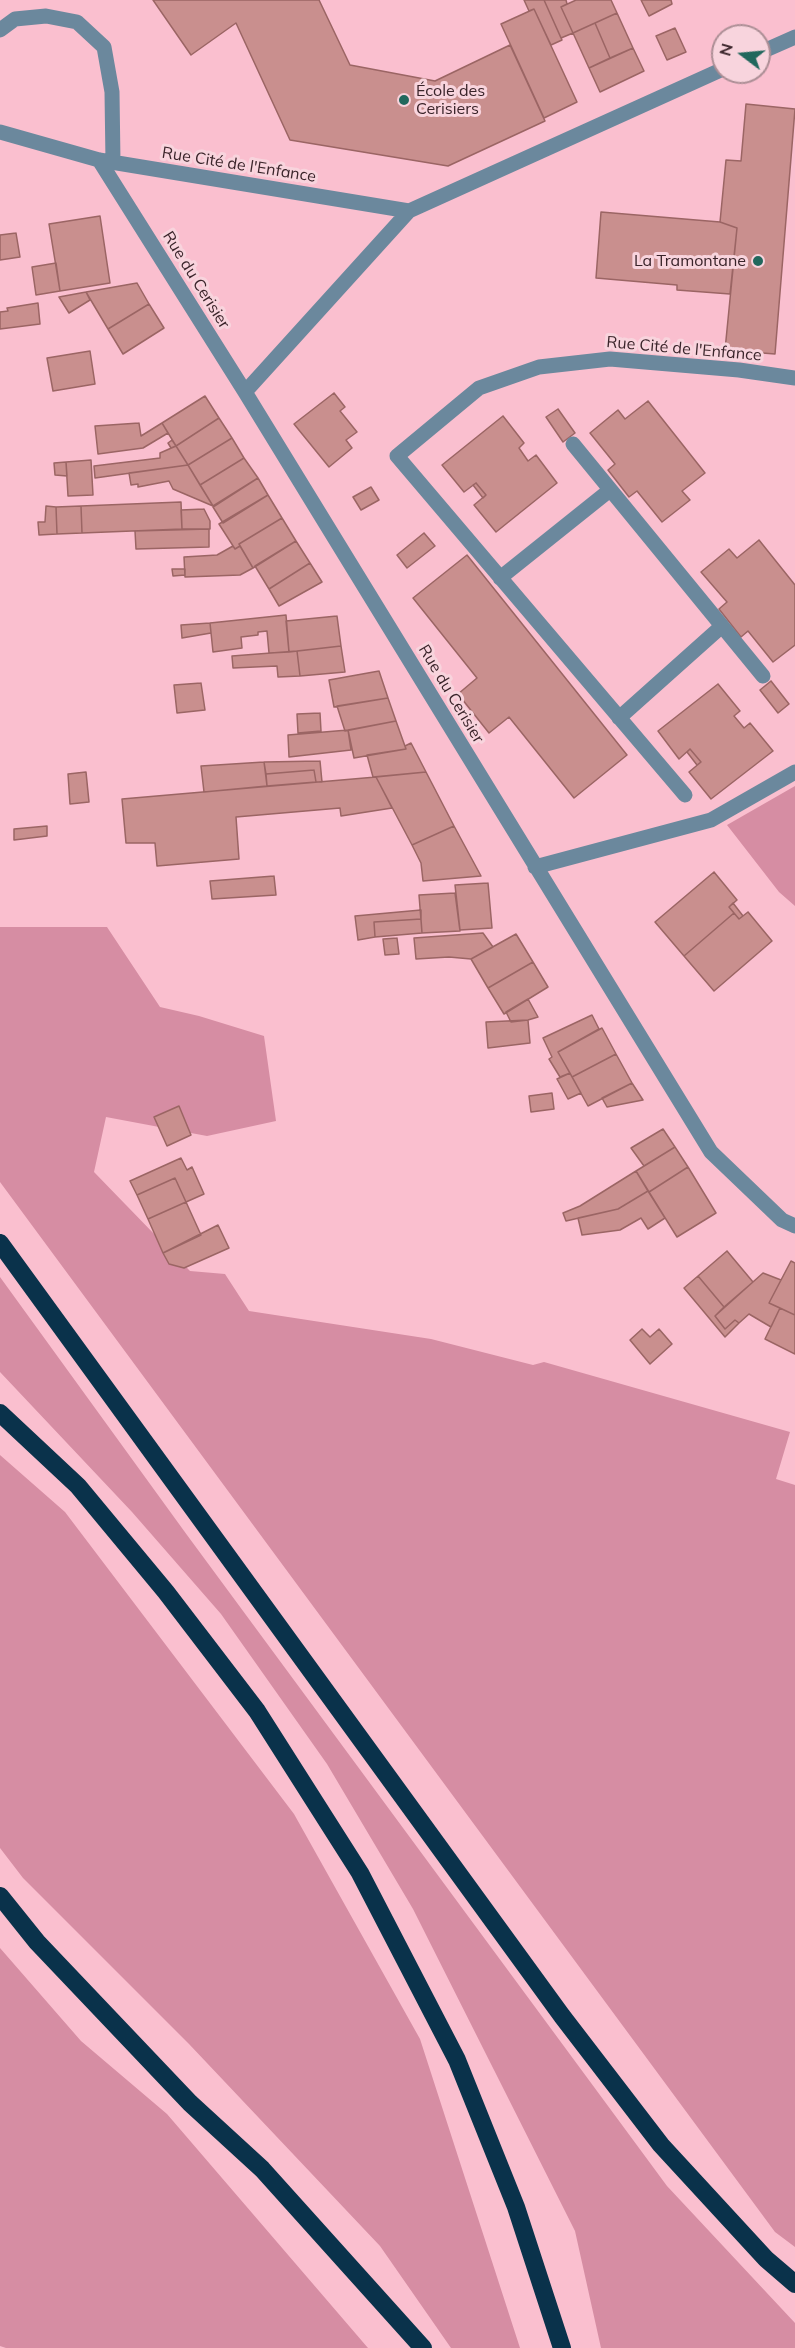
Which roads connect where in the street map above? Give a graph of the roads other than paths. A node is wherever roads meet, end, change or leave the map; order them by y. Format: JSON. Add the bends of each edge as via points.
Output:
{"nodes":[{"id":1,"x":0,"y":30,"type":"edge"},
{"id":2,"x":795,"y":37,"type":"edge"},
{"id":3,"x":771,"y":48,"type":"edge"},
{"id":4,"x":711,"y":74,"type":"edge"},
{"id":5,"x":0,"y":132,"type":"edge"},
{"id":6,"x":106,"y":161,"type":"junction"},
{"id":7,"x":410,"y":211,"type":"junction"},
{"id":8,"x":795,"y":378,"type":"edge"},
{"id":9,"x":245,"y":392,"type":"junction"},
{"id":10,"x":573,"y":444,"type":"dead end"},
{"id":11,"x":610,"y":490,"type":"junction"},
{"id":12,"x":500,"y":578,"type":"junction"},
{"id":13,"x":722,"y":626,"type":"junction"},
{"id":14,"x":763,"y":676,"type":"dead end"},
{"id":15,"x":619,"y":718,"type":"junction"},
{"id":16,"x":795,"y":772,"type":"edge"},
{"id":17,"x":684,"y":795,"type":"dead end"},
{"id":18,"x":535,"y":867,"type":"junction"},
{"id":19,"x":795,"y":1226,"type":"edge"},
{"id":20,"x":0,"y":1243,"type":"edge"},
{"id":21,"x":0,"y":1413,"type":"edge"},
{"id":22,"x":0,"y":1896,"type":"edge"},
{"id":23,"x":795,"y":2284,"type":"edge"},
{"id":24,"x":423,"y":2348,"type":"edge"},
{"id":25,"x":562,"y":2348,"type":"edge"}],
"edges":[{"from":1,"to":6,"type":"street","via":[[15,19],[46,16],[77,22],[104,47],[112,92]]},
{"from":2,"to":3,"type":"street"},
{"from":4,"to":7,"type":"street"},
{"from":5,"to":6,"type":"street","name":"Rue Cité de l'Enfance"},
{"from":6,"to":7,"type":"street","name":"Rue Cité de l'Enfance"},
{"from":6,"to":9,"type":"street","name":"Rue du Cerisier"},
{"from":7,"to":9,"type":"street"},
{"from":8,"to":12,"type":"street","name":"Rue Cité de l'Enfance","via":[[610,359],[538,367],[479,388],[397,456]]},
{"from":9,"to":18,"type":"street","name":"Rue du Cerisier"},
{"from":10,"to":11,"type":"street"},
{"from":11,"to":12,"type":"street"},
{"from":11,"to":13,"type":"street"},
{"from":12,"to":15,"type":"street","name":"Rue Cité de l'Enfance"},
{"from":13,"to":14,"type":"street"},
{"from":13,"to":15,"type":"street"},
{"from":15,"to":17,"type":"street","name":"Rue Cité de l'Enfance"},
{"from":16,"to":18,"type":"street","via":[[711,820]]},
{"from":18,"to":19,"type":"street","name":"Rue du Cerisier","via":[[711,1152],[782,1220]]},
{"from":20,"to":23,"type":"highway","via":[[569,2025],[662,2145],[766,2259]]},
{"from":21,"to":25,"type":"highway","via":[[78,1486],[166,1592],[256,1711],[360,1873],[457,2060],[516,2207]]},
{"from":22,"to":24,"type":"highway","via":[[45,1951],[190,2103],[262,2169]]}]}
